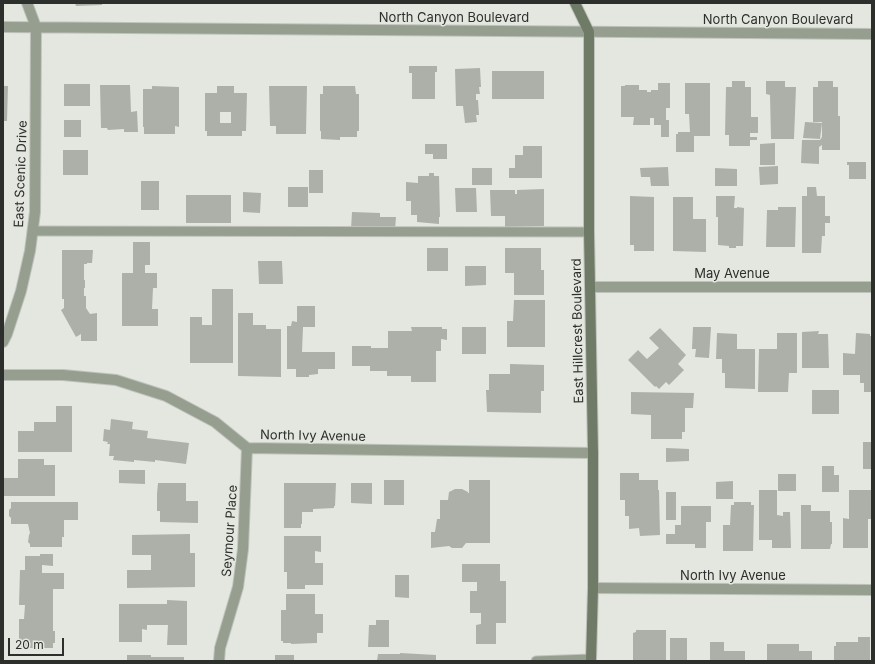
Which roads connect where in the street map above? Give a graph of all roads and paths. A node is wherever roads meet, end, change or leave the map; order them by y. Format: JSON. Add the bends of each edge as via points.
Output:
{"nodes":[{"id":1,"x":27,"y":3,"type":"edge"},
{"id":2,"x":575,"y":3,"type":"edge"},
{"id":3,"x":3,"y":27,"type":"edge"},
{"id":4,"x":36,"y":27,"type":"junction"},
{"id":5,"x":590,"y":32,"type":"junction"},
{"id":6,"x":872,"y":34,"type":"edge"},
{"id":7,"x":33,"y":231,"type":"junction"},
{"id":8,"x":589,"y":232,"type":"junction"},
{"id":9,"x":872,"y":287,"type":"edge"},
{"id":10,"x":591,"y":288,"type":"junction"},
{"id":11,"x":3,"y":342,"type":"edge"},
{"id":12,"x":3,"y":375,"type":"edge"},
{"id":13,"x":247,"y":448,"type":"junction"},
{"id":14,"x":593,"y":453,"type":"junction"},
{"id":15,"x":593,"y":588,"type":"junction"},
{"id":16,"x":872,"y":590,"type":"edge"},
{"id":17,"x":591,"y":660,"type":"edge"},
{"id":18,"x":219,"y":661,"type":"edge"},
{"id":19,"x":536,"y":661,"type":"edge"}],
"edges":[{"from":1,"to":4,"type":"street"},
{"from":2,"to":5,"type":"street","name":"East Hillcrest Boulevard"},
{"from":3,"to":4,"type":"street","name":"North Canyon Boulevard"},
{"from":4,"to":5,"type":"street","name":"North Canyon Boulevard"},
{"from":4,"to":7,"type":"street","name":"East Scenic Drive","via":[[36,174]]},
{"from":5,"to":6,"type":"street","name":"North Canyon Boulevard"},
{"from":5,"to":8,"type":"street","name":"East Hillcrest Boulevard"},
{"from":7,"to":8,"type":"lane"},
{"from":7,"to":11,"type":"street","name":"East Scenic Drive","via":[[21,291]]},
{"from":8,"to":10,"type":"street","name":"East Hillcrest Boulevard"},
{"from":9,"to":10,"type":"street","name":"May Avenue"},
{"from":10,"to":14,"type":"street","name":"East Hillcrest Boulevard"},
{"from":12,"to":13,"type":"street","name":"North Ivy Avenue","via":[[63,375],[116,380],[166,396],[216,422]]},
{"from":13,"to":14,"type":"street","name":"North Ivy Avenue"},
{"from":13,"to":18,"type":"street","name":"Seymour Place","via":[[244,549],[238,586],[220,648]]},
{"from":14,"to":15,"type":"street","name":"East Hillcrest Boulevard"},
{"from":15,"to":16,"type":"street","name":"North Ivy Avenue"},
{"from":15,"to":17,"type":"street","name":"East Hillcrest Boulevard"},
{"from":17,"to":19,"type":"lane"}]}
